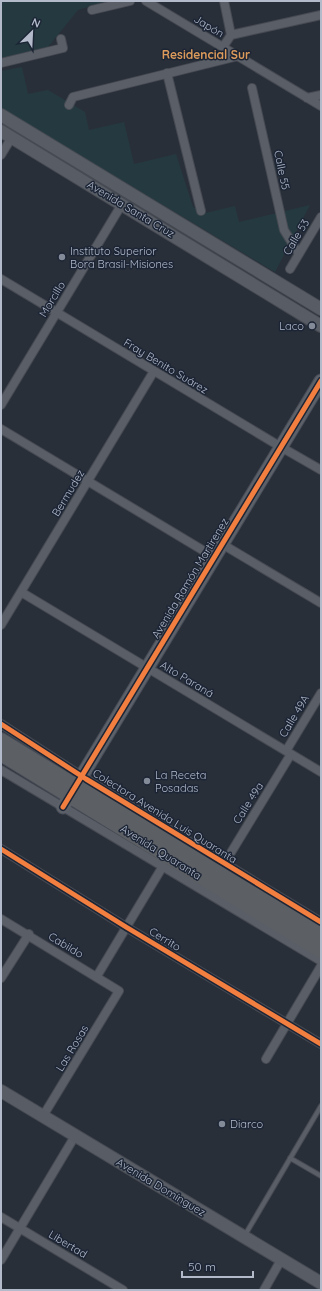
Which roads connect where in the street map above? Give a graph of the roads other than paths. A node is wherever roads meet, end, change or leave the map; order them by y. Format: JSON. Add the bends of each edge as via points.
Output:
{"nodes":[{"id":1,"x":130,"y":1,"type":"edge"},
{"id":2,"x":146,"y":1,"type":"edge"},
{"id":3,"x":224,"y":1,"type":"edge"},
{"id":4,"x":92,"y":10,"type":"dead end"},
{"id":5,"x":321,"y":15,"type":"edge"},
{"id":6,"x":231,"y":35,"type":"junction"},
{"id":7,"x":61,"y":39,"type":"dead end"},
{"id":8,"x":223,"y":48,"type":"junction"},
{"id":9,"x":238,"y":56,"type":"junction"},
{"id":10,"x":1,"y":63,"type":"edge"},
{"id":11,"x":167,"y":74,"type":"junction"},
{"id":12,"x":252,"y":88,"type":"dead end"},
{"id":13,"x":321,"y":95,"type":"edge"},
{"id":14,"x":307,"y":98,"type":"junction"},
{"id":15,"x":69,"y":105,"type":"dead end"},
{"id":16,"x":321,"y":106,"type":"edge"},
{"id":17,"x":1,"y":116,"type":"edge"},
{"id":18,"x":1,"y":131,"type":"edge"},
{"id":19,"x":12,"y":137,"type":"junction"},
{"id":20,"x":1,"y":155,"type":"edge"},
{"id":21,"x":122,"y":204,"type":"junction"},
{"id":22,"x":201,"y":211,"type":"dead end"},
{"id":23,"x":321,"y":217,"type":"edge"},
{"id":24,"x":298,"y":254,"type":"junction"},
{"id":25,"x":290,"y":269,"type":"dead end"},
{"id":26,"x":1,"y":279,"type":"edge"},
{"id":27,"x":321,"y":309,"type":"edge"},
{"id":28,"x":57,"y":313,"type":"junction"},
{"id":29,"x":321,"y":326,"type":"edge"},
{"id":30,"x":154,"y":371,"type":"junction"},
{"id":31,"x":321,"y":381,"type":"edge"},
{"id":32,"x":1,"y":405,"type":"edge"},
{"id":33,"x":1,"y":429,"type":"edge"},
{"id":34,"x":281,"y":447,"type":"junction"},
{"id":35,"x":321,"y":470,"type":"edge"},
{"id":36,"x":88,"y":481,"type":"junction"},
{"id":37,"x":222,"y":544,"type":"junction"},
{"id":38,"x":214,"y":557,"type":"junction"},
{"id":39,"x":21,"y":592,"type":"junction"},
{"id":40,"x":321,"y":603,"type":"edge"},
{"id":41,"x":1,"y":625,"type":"edge"},
{"id":42,"x":148,"y":668,"type":"junction"},
{"id":43,"x":321,"y":693,"type":"edge"},
{"id":44,"x":1,"y":724,"type":"edge"},
{"id":45,"x":1,"y":740,"type":"edge"},
{"id":46,"x":289,"y":752,"type":"junction"},
{"id":47,"x":1,"y":754,"type":"edge"},
{"id":48,"x":1,"y":770,"type":"edge"},
{"id":49,"x":321,"y":772,"type":"edge"},
{"id":50,"x":72,"y":791,"type":"junction"},
{"id":51,"x":1,"y":849,"type":"edge"},
{"id":52,"x":224,"y":864,"type":"junction"},
{"id":53,"x":162,"y":866,"type":"junction"},
{"id":54,"x":1,"y":918,"type":"edge"},
{"id":55,"x":321,"y":922,"type":"edge"},
{"id":56,"x":126,"y":927,"type":"junction"},
{"id":57,"x":28,"y":934,"type":"junction"},
{"id":58,"x":321,"y":935,"type":"edge"},
{"id":59,"x":321,"y":951,"type":"edge"},
{"id":60,"x":321,"y":961,"type":"edge"},
{"id":61,"x":321,"y":966,"type":"edge"},
{"id":62,"x":97,"y":976,"type":"junction"},
{"id":63,"x":1,"y":978,"type":"edge"},
{"id":64,"x":119,"y":991,"type":"joint"},
{"id":65,"x":287,"y":1023,"type":"junction"},
{"id":66,"x":321,"y":1044,"type":"edge"},
{"id":67,"x":266,"y":1058,"type":"dead end"},
{"id":68,"x":1,"y":1091,"type":"edge"},
{"id":69,"x":321,"y":1106,"type":"edge"},
{"id":70,"x":43,"y":1116,"type":"junction"},
{"id":71,"x":75,"y":1136,"type":"junction"},
{"id":72,"x":290,"y":1158,"type":"junction"},
{"id":73,"x":321,"y":1176,"type":"edge"},
{"id":74,"x":1,"y":1217,"type":"edge"},
{"id":75,"x":21,"y":1228,"type":"junction"},
{"id":76,"x":244,"y":1237,"type":"junction"},
{"id":77,"x":1,"y":1260,"type":"edge"},
{"id":78,"x":281,"y":1260,"type":"junction"},
{"id":79,"x":321,"y":1284,"type":"edge"},
{"id":80,"x":123,"y":1290,"type":"edge"},
{"id":81,"x":264,"y":1290,"type":"edge"}],
"edges":[{"from":1,"to":4,"type":"street"},
{"from":2,"to":8,"type":"street","name":"Japón"},
{"from":3,"to":6,"type":"street"},
{"from":5,"to":6,"type":"street"},
{"from":6,"to":8,"type":"street"},
{"from":7,"to":10,"type":"street","via":[[63,48]]},
{"from":8,"to":9,"type":"street","name":"Japón"},
{"from":9,"to":11,"type":"street"},
{"from":9,"to":14,"type":"street","name":"Japón"},
{"from":11,"to":15,"type":"street","via":[[74,97]]},
{"from":11,"to":22,"type":"street"},
{"from":12,"to":24,"type":"street","name":"Calle 55","via":[[284,230]]},
{"from":13,"to":14,"type":"street"},
{"from":14,"to":16,"type":"street","name":"Japón"},
{"from":17,"to":27,"type":"main road","name":"Avenida Santa Cruz"},
{"from":18,"to":19,"type":"main road","name":"Avenida Santa Cruz"},
{"from":19,"to":20,"type":"street"},
{"from":19,"to":21,"type":"main road","name":"Avenida Santa Cruz"},
{"from":21,"to":28,"type":"street","name":"Morcillo"},
{"from":21,"to":29,"type":"main road","name":"Avenida Santa Cruz"},
{"from":23,"to":24,"type":"street","name":"Calle 53"},
{"from":24,"to":25,"type":"street","name":"Calle 53"},
{"from":26,"to":28,"type":"street","name":"Fray Benito Suárez"},
{"from":28,"to":30,"type":"street","name":"Fray Benito Suárez"},
{"from":28,"to":32,"type":"street","name":"Morcillo"},
{"from":30,"to":34,"type":"street","name":"Fray Benito Suárez"},
{"from":30,"to":36,"type":"street","name":"Bermudez"},
{"from":31,"to":34,"type":"main road","name":"Avenida Ramón Martirenez"},
{"from":33,"to":36,"type":"street"},
{"from":34,"to":35,"type":"street","name":"Fray Benito Suárez"},
{"from":34,"to":37,"type":"main road","name":"Avenida Ramón Martirenez"},
{"from":36,"to":38,"type":"street"},
{"from":36,"to":39,"type":"street","name":"Bermudez"},
{"from":37,"to":38,"type":"main road","name":"Avenida Ramón Martirenez"},
{"from":37,"to":40,"type":"street"},
{"from":38,"to":42,"type":"main road","name":"Avenida Ramón Martirenez"},
{"from":39,"to":41,"type":"street","name":"Bermudez"},
{"from":39,"to":42,"type":"street","name":"Alto Paraná"},
{"from":42,"to":46,"type":"street","name":"Alto Paraná"},
{"from":42,"to":50,"type":"main road","name":"Avenida Ramón Martirenez"},
{"from":43,"to":46,"type":"street","name":"Calle 49A"},
{"from":44,"to":50,"type":"street","name":"Colectora Avenida Luis Quaranta"},
{"from":45,"to":50,"type":"highway","name":"Avenida Quaranta"},
{"from":46,"to":49,"type":"street","name":"Alto Paraná"},
{"from":46,"to":52,"type":"street","name":"Calle 49a"},
{"from":47,"to":50,"type":"highway","name":"Avenida Quaranta"},
{"from":48,"to":50,"type":"street","name":"Colectora Avenida Luis Quaranta"},
{"from":50,"to":52,"type":"street","name":"Colectora Avenida Luis Quaranta"},
{"from":50,"to":53,"type":"street","name":"Colectora Avenida Luis Quaranta"},
{"from":50,"to":58,"type":"highway","name":"Avenida Quaranta"},
{"from":50,"to":59,"type":"highway","name":"Avenida Quaranta"},
{"from":51,"to":56,"type":"street","name":"Cerrito"},
{"from":52,"to":55,"type":"street","name":"Colectora Avenida Luis Quaranta"},
{"from":53,"to":56,"type":"street"},
{"from":53,"to":60,"type":"street","name":"Colectora Avenida Luis Quaranta"},
{"from":54,"to":57,"type":"street","name":"Cabildo"},
{"from":56,"to":62,"type":"street"},
{"from":56,"to":65,"type":"street","name":"Cerrito"},
{"from":57,"to":62,"type":"street","name":"Cabildo"},
{"from":57,"to":63,"type":"street"},
{"from":61,"to":65,"type":"street"},
{"from":62,"to":64,"type":"street","name":"Cabildo"},
{"from":64,"to":70,"type":"street","name":"Las Rosas"},
{"from":65,"to":66,"type":"street","name":"Cerrito"},
{"from":65,"to":67,"type":"street"},
{"from":68,"to":70,"type":"main road","name":"Avenida Domínguez"},
{"from":69,"to":72,"type":"lane"},
{"from":70,"to":71,"type":"main road","name":"Avenida Domínguez"},
{"from":71,"to":75,"type":"street"},
{"from":71,"to":76,"type":"main road","name":"Avenida Domínguez"},
{"from":72,"to":73,"type":"lane"},
{"from":72,"to":76,"type":"lane"},
{"from":74,"to":75,"type":"street","name":"Libertad"},
{"from":75,"to":77,"type":"street"},
{"from":75,"to":80,"type":"street","name":"Libertad"},
{"from":76,"to":78,"type":"main road","name":"Avenida Domínguez"},
{"from":78,"to":79,"type":"main road","name":"Avenida Domínguez"},
{"from":78,"to":81,"type":"street"}]}
